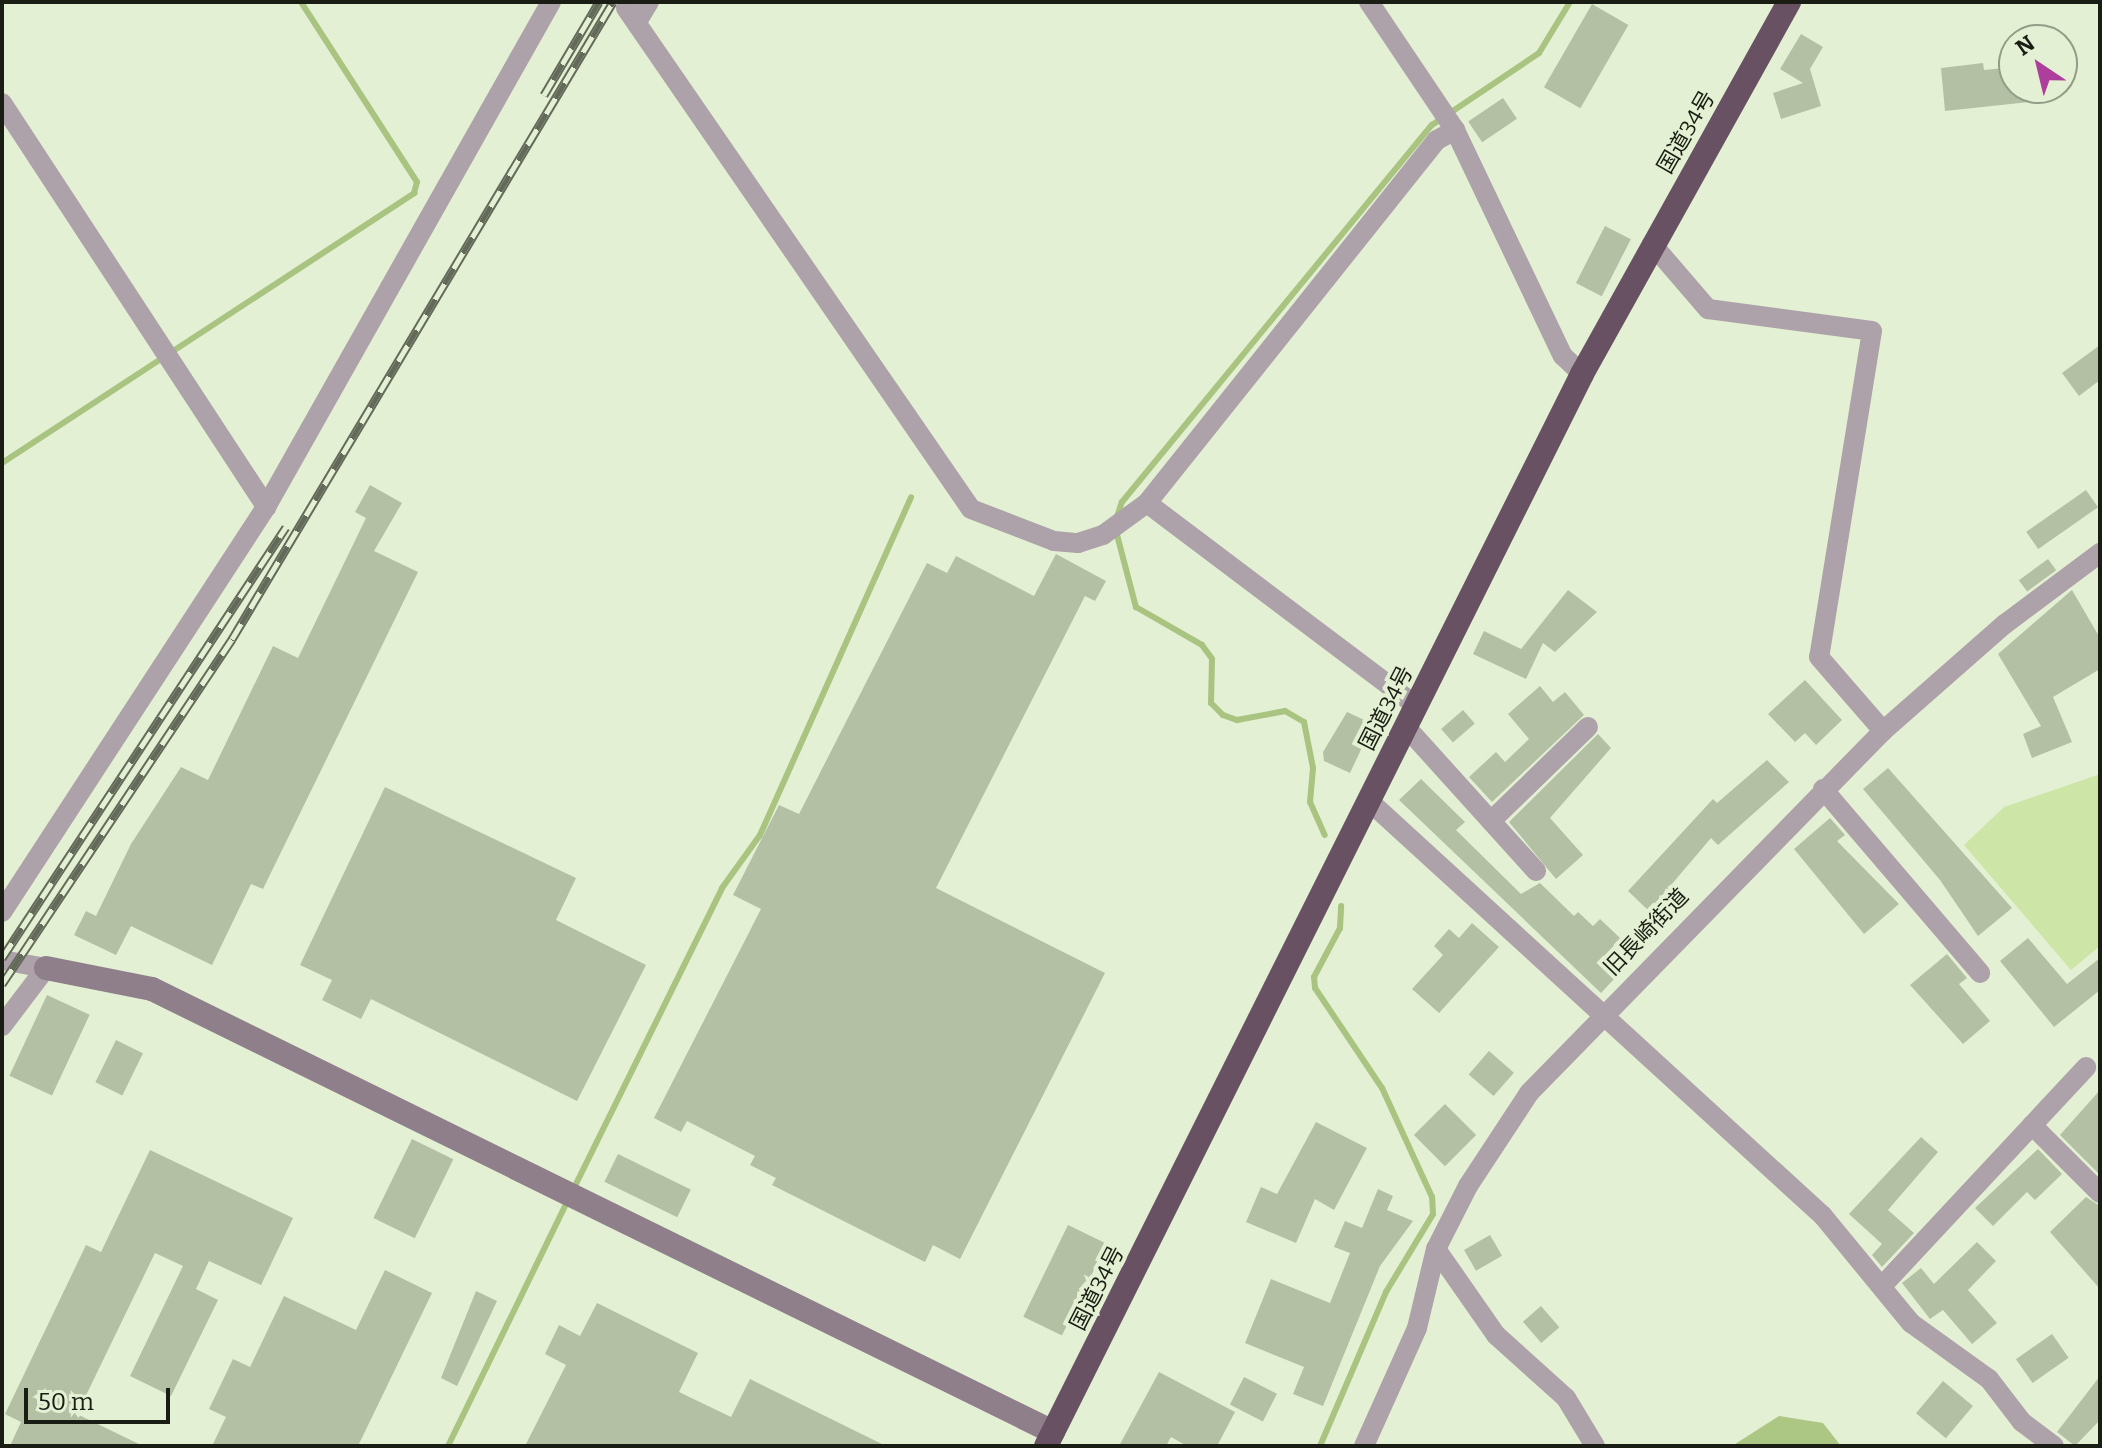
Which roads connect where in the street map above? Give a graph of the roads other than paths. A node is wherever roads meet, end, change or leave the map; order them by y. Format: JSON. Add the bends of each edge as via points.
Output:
{"nodes":[{"id":1,"x":551,"y":2,"type":"edge"},
{"id":2,"x":649,"y":2,"type":"edge"},
{"id":3,"x":1369,"y":2,"type":"edge"},
{"id":4,"x":1789,"y":2,"type":"edge"},
{"id":5,"x":2,"y":103,"type":"edge"},
{"id":6,"x":1455,"y":130,"type":"junction"},
{"id":7,"x":1652,"y":244,"type":"junction"},
{"id":8,"x":1582,"y":374,"type":"junction"},
{"id":9,"x":1147,"y":503,"type":"junction"},
{"id":10,"x":266,"y":507,"type":"junction"},
{"id":11,"x":2100,"y":553,"type":"edge"},
{"id":12,"x":1411,"y":716,"type":"junction"},
{"id":13,"x":1588,"y":727,"type":"dead end"},
{"id":14,"x":1883,"y":731,"type":"junction"},
{"id":15,"x":1823,"y":789,"type":"junction"},
{"id":16,"x":1369,"y":801,"type":"junction"},
{"id":17,"x":1491,"y":821,"type":"junction"},
{"id":18,"x":1536,"y":871,"type":"dead end"},
{"id":19,"x":2,"y":912,"type":"edge"},
{"id":20,"x":2,"y":960,"type":"edge"},
{"id":21,"x":46,"y":968,"type":"junction"},
{"id":22,"x":1980,"y":973,"type":"dead end"},
{"id":23,"x":1600,"y":1015,"type":"junction"},
{"id":24,"x":2,"y":1026,"type":"edge"},
{"id":25,"x":2086,"y":1067,"type":"dead end"},
{"id":26,"x":2032,"y":1125,"type":"junction"},
{"id":27,"x":2100,"y":1193,"type":"edge"},
{"id":28,"x":1436,"y":1249,"type":"junction"},
{"id":29,"x":1883,"y":1285,"type":"junction"},
{"id":30,"x":1050,"y":1439,"type":"edge"},
{"id":31,"x":1364,"y":1446,"type":"edge"},
{"id":32,"x":1595,"y":1446,"type":"edge"},
{"id":33,"x":2054,"y":1446,"type":"edge"}],
"edges":[{"from":1,"to":10,"type":"street"},
{"from":2,"to":9,"type":"street","via":[[632,14],[971,509],[1054,541],[1078,543],[1126,523]]},
{"from":3,"to":6,"type":"street"},
{"from":4,"to":7,"type":"highway","name":"国道34号"},
{"from":5,"to":10,"type":"street"},
{"from":6,"to":8,"type":"street","via":[[1563,356]]},
{"from":6,"to":9,"type":"street","via":[[1437,140]]},
{"from":7,"to":8,"type":"highway","name":"国道34号"},
{"from":7,"to":14,"type":"street","via":[[1708,309],[1872,331],[1819,657]]},
{"from":8,"to":12,"type":"highway","name":"国道34号"},
{"from":9,"to":12,"type":"street"},
{"from":10,"to":19,"type":"street"},
{"from":11,"to":14,"type":"street","name":"旧長崎街道","via":[[2005,624]]},
{"from":12,"to":16,"type":"highway","name":"国道34号"},
{"from":12,"to":17,"type":"street"},
{"from":13,"to":17,"type":"street"},
{"from":14,"to":15,"type":"street","name":"旧長崎街道"},
{"from":15,"to":22,"type":"street"},
{"from":15,"to":23,"type":"street","name":"旧長崎街道"},
{"from":16,"to":23,"type":"street"},
{"from":16,"to":30,"type":"highway","name":"国道34号"},
{"from":17,"to":18,"type":"street"},
{"from":20,"to":21,"type":"street"},
{"from":21,"to":24,"type":"street"},
{"from":21,"to":30,"type":"street","via":[[152,989]]},
{"from":23,"to":28,"type":"street","name":"旧長崎街道","via":[[1529,1093],[1468,1186]]},
{"from":23,"to":29,"type":"street","via":[[1823,1216]]},
{"from":25,"to":26,"type":"street"},
{"from":26,"to":27,"type":"street"},
{"from":26,"to":29,"type":"street"},
{"from":28,"to":31,"type":"street","name":"旧長崎街道","via":[[1417,1328]]},
{"from":28,"to":32,"type":"street","via":[[1496,1335],[1566,1398]]},
{"from":29,"to":33,"type":"street","via":[[1911,1323],[1989,1379],[2022,1422]]}]}
